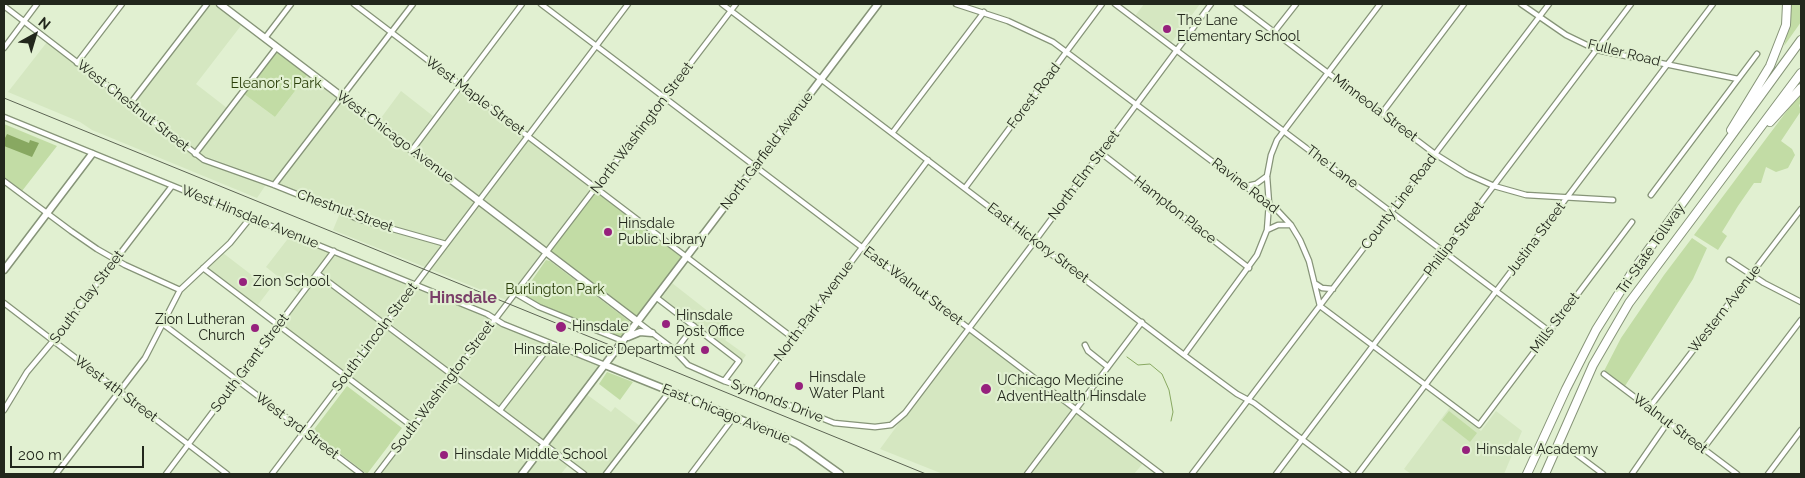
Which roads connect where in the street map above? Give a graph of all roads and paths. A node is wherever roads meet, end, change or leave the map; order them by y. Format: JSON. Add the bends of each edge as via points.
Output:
{"nodes":[{"id":1,"x":37,"y":4,"type":"edge"},
{"id":2,"x":122,"y":4,"type":"edge"},
{"id":3,"x":207,"y":4,"type":"edge"},
{"id":4,"x":220,"y":4,"type":"edge"},
{"id":5,"x":291,"y":4,"type":"edge"},
{"id":6,"x":354,"y":4,"type":"edge"},
{"id":7,"x":413,"y":4,"type":"edge"},
{"id":8,"x":522,"y":4,"type":"edge"},
{"id":9,"x":541,"y":4,"type":"edge"},
{"id":10,"x":628,"y":4,"type":"edge"},
{"id":11,"x":722,"y":4,"type":"edge"},
{"id":12,"x":736,"y":4,"type":"edge"},
{"id":13,"x":878,"y":4,"type":"edge"},
{"id":14,"x":956,"y":4,"type":"edge"},
{"id":15,"x":1102,"y":4,"type":"edge"},
{"id":16,"x":1115,"y":4,"type":"edge"},
{"id":17,"x":1211,"y":4,"type":"edge"},
{"id":18,"x":1238,"y":4,"type":"edge"},
{"id":19,"x":1296,"y":4,"type":"edge"},
{"id":20,"x":1380,"y":4,"type":"edge"},
{"id":21,"x":1464,"y":4,"type":"edge"},
{"id":22,"x":1521,"y":4,"type":"edge"},
{"id":23,"x":1549,"y":4,"type":"edge"},
{"id":24,"x":1631,"y":4,"type":"edge"},
{"id":25,"x":1713,"y":4,"type":"edge"},
{"id":26,"x":1788,"y":4,"type":"edge"},
{"id":27,"x":4,"y":6,"type":"edge"},
{"id":28,"x":731,"y":10,"type":"junction"},
{"id":29,"x":984,"y":12,"type":"junction"},
{"id":30,"x":1538,"y":17,"type":"junction"},
{"id":31,"x":23,"y":22,"type":"junction"},
{"id":32,"x":391,"y":32,"type":"junction"},
{"id":33,"x":1274,"y":32,"type":"junction"},
{"id":34,"x":265,"y":38,"type":"junction"},
{"id":35,"x":1801,"y":40,"type":"edge"},
{"id":36,"x":596,"y":46,"type":"junction"},
{"id":37,"x":277,"y":47,"type":"junction"},
{"id":38,"x":4,"y":48,"type":"edge"},
{"id":39,"x":1176,"y":50,"type":"junction"},
{"id":40,"x":1597,"y":50,"type":"junction"},
{"id":41,"x":1066,"y":51,"type":"junction"},
{"id":42,"x":1757,"y":54,"type":"dead end"},
{"id":43,"x":77,"y":63,"type":"junction"},
{"id":44,"x":1668,"y":64,"type":"junction"},
{"id":45,"x":1328,"y":72,"type":"junction"},
{"id":46,"x":1801,"y":73,"type":"edge"},
{"id":47,"x":821,"y":79,"type":"junction"},
{"id":48,"x":1738,"y":79,"type":"junction"},
{"id":49,"x":461,"y":85,"type":"junction"},
{"id":50,"x":1801,"y":88,"type":"edge"},
{"id":51,"x":342,"y":97,"type":"junction"},
{"id":52,"x":665,"y":98,"type":"junction"},
{"id":53,"x":130,"y":104,"type":"junction"},
{"id":54,"x":1137,"y":104,"type":"junction"},
{"id":55,"x":1382,"y":113,"type":"junction"},
{"id":56,"x":4,"y":117,"type":"edge"},
{"id":57,"x":1284,"y":130,"type":"junction"},
{"id":58,"x":892,"y":132,"type":"junction"},
{"id":59,"x":528,"y":136,"type":"junction"},
{"id":60,"x":1748,"y":145,"type":"junction"},
{"id":61,"x":412,"y":150,"type":"junction"},
{"id":62,"x":1101,"y":153,"type":"junction"},
{"id":63,"x":92,"y":154,"type":"junction"},
{"id":64,"x":195,"y":154,"type":"junction"},
{"id":65,"x":1435,"y":154,"type":"junction"},
{"id":66,"x":928,"y":160,"type":"junction"},
{"id":67,"x":1710,"y":166,"type":"junction"},
{"id":68,"x":755,"y":167,"type":"junction"},
{"id":69,"x":1267,"y":176,"type":"junction"},
{"id":70,"x":4,"y":181,"type":"edge"},
{"id":71,"x":274,"y":185,"type":"junction"},
{"id":72,"x":172,"y":186,"type":"junction"},
{"id":73,"x":1246,"y":186,"type":"junction"},
{"id":74,"x":1494,"y":186,"type":"junction"},
{"id":75,"x":596,"y":188,"type":"junction"},
{"id":76,"x":965,"y":188,"type":"junction"},
{"id":77,"x":1650,"y":195,"type":"dead end"},
{"id":78,"x":1566,"y":198,"type":"junction"},
{"id":79,"x":1613,"y":200,"type":"dead end"},
{"id":80,"x":479,"y":201,"type":"junction"},
{"id":81,"x":1269,"y":204,"type":"junction"},
{"id":82,"x":1801,"y":209,"type":"edge"},
{"id":83,"x":1391,"y":212,"type":"junction"},
{"id":84,"x":47,"y":214,"type":"junction"},
{"id":85,"x":251,"y":217,"type":"junction"},
{"id":86,"x":1632,"y":222,"type":"dead end"},
{"id":87,"x":1290,"y":225,"type":"junction"},
{"id":88,"x":1267,"y":230,"type":"junction"},
{"id":89,"x":1035,"y":241,"type":"junction"},
{"id":90,"x":446,"y":244,"type":"junction"},
{"id":91,"x":862,"y":248,"type":"junction"},
{"id":92,"x":334,"y":251,"type":"junction"},
{"id":93,"x":546,"y":252,"type":"junction"},
{"id":94,"x":1444,"y":252,"type":"junction"},
{"id":95,"x":686,"y":257,"type":"junction"},
{"id":96,"x":116,"y":260,"type":"junction"},
{"id":97,"x":1729,"y":260,"type":"dead end"},
{"id":98,"x":202,"y":268,"type":"junction"},
{"id":99,"x":1249,"y":268,"type":"junction"},
{"id":100,"x":4,"y":270,"type":"edge"},
{"id":101,"x":318,"y":274,"type":"junction"},
{"id":102,"x":1752,"y":275,"type":"junction"},
{"id":103,"x":1316,"y":284,"type":"junction"},
{"id":104,"x":415,"y":285,"type":"junction"},
{"id":105,"x":1333,"y":289,"type":"junction"},
{"id":106,"x":180,"y":290,"type":"junction"},
{"id":107,"x":1497,"y":291,"type":"junction"},
{"id":108,"x":515,"y":293,"type":"junction"},
{"id":109,"x":657,"y":298,"type":"junction"},
{"id":110,"x":1801,"y":302,"type":"edge"},
{"id":111,"x":4,"y":303,"type":"edge"},
{"id":112,"x":1320,"y":306,"type":"junction"},
{"id":113,"x":495,"y":319,"type":"junction"},
{"id":114,"x":1801,"y":320,"type":"edge"},
{"id":115,"x":638,"y":322,"type":"junction"},
{"id":116,"x":1142,"y":322,"type":"junction"},
{"id":117,"x":163,"y":324,"type":"junction"},
{"id":118,"x":386,"y":324,"type":"junction"},
{"id":119,"x":278,"y":326,"type":"junction"},
{"id":120,"x":694,"y":326,"type":"junction"},
{"id":121,"x":968,"y":329,"type":"junction"},
{"id":122,"x":1549,"y":331,"type":"junction"},
{"id":123,"x":652,"y":333,"type":"junction"},
{"id":124,"x":793,"y":338,"type":"junction"},
{"id":125,"x":54,"y":341,"type":"junction"},
{"id":126,"x":623,"y":341,"type":"junction"},
{"id":127,"x":551,"y":344,"type":"junction"},
{"id":128,"x":1085,"y":344,"type":"dead end"},
{"id":129,"x":1374,"y":345,"type":"junction"},
{"id":130,"x":675,"y":351,"type":"junction"},
{"id":131,"x":1184,"y":355,"type":"junction"},
{"id":132,"x":605,"y":365,"type":"junction"},
{"id":133,"x":1108,"y":367,"type":"junction"},
{"id":134,"x":1604,"y":374,"type":"dead end"},
{"id":135,"x":452,"y":375,"type":"junction"},
{"id":136,"x":346,"y":376,"type":"junction"},
{"id":137,"x":237,"y":380,"type":"junction"},
{"id":138,"x":724,"y":381,"type":"junction"},
{"id":139,"x":1427,"y":385,"type":"junction"},
{"id":140,"x":119,"y":391,"type":"junction"},
{"id":141,"x":670,"y":391,"type":"junction"},
{"id":142,"x":754,"y":391,"type":"junction"},
{"id":143,"x":919,"y":394,"type":"joint"},
{"id":144,"x":1248,"y":400,"type":"junction"},
{"id":145,"x":1649,"y":408,"type":"junction"},
{"id":146,"x":4,"y":410,"type":"edge"},
{"id":147,"x":500,"y":410,"type":"junction"},
{"id":148,"x":1076,"y":410,"type":"junction"},
{"id":149,"x":734,"y":417,"type":"junction"},
{"id":150,"x":1668,"y":422,"type":"junction"},
{"id":151,"x":413,"y":427,"type":"junction"},
{"id":152,"x":1801,"y":430,"type":"edge"},
{"id":153,"x":304,"y":431,"type":"junction"},
{"id":154,"x":1302,"y":440,"type":"junction"},
{"id":155,"x":188,"y":444,"type":"junction"},
{"id":156,"x":544,"y":445,"type":"junction"},
{"id":157,"x":1703,"y":449,"type":"junction"},
{"id":158,"x":1571,"y":450,"type":"dead end"},
{"id":159,"x":56,"y":474,"type":"edge"},
{"id":160,"x":166,"y":474,"type":"edge"},
{"id":161,"x":227,"y":474,"type":"edge"},
{"id":162,"x":272,"y":474,"type":"edge"},
{"id":163,"x":360,"y":474,"type":"edge"},
{"id":164,"x":377,"y":474,"type":"edge"},
{"id":165,"x":522,"y":474,"type":"edge"},
{"id":166,"x":584,"y":474,"type":"edge"},
{"id":167,"x":606,"y":474,"type":"edge"},
{"id":168,"x":690,"y":474,"type":"edge"},
{"id":169,"x":840,"y":474,"type":"edge"},
{"id":170,"x":1027,"y":474,"type":"edge"},
{"id":171,"x":1161,"y":474,"type":"edge"},
{"id":172,"x":1192,"y":474,"type":"edge"},
{"id":173,"x":1276,"y":474,"type":"edge"},
{"id":174,"x":1348,"y":474,"type":"edge"},
{"id":175,"x":1358,"y":474,"type":"edge"},
{"id":176,"x":1527,"y":474,"type":"edge"},
{"id":177,"x":1545,"y":474,"type":"edge"},
{"id":178,"x":1603,"y":474,"type":"edge"},
{"id":179,"x":1632,"y":474,"type":"edge"},
{"id":180,"x":1737,"y":474,"type":"edge"},
{"id":181,"x":1768,"y":474,"type":"edge"}],
"edges":[{"from":1,"to":31,"type":"street"},
{"from":2,"to":43,"type":"street"},
{"from":3,"to":53,"type":"street"},
{"from":4,"to":34,"type":"main road","name":"West Chicago Avenue"},
{"from":5,"to":34,"type":"street"},
{"from":6,"to":32,"type":"street","name":"West Maple Street"},
{"from":7,"to":32,"type":"street"},
{"from":8,"to":49,"type":"street"},
{"from":9,"to":36,"type":"street","name":"East Walnut Street"},
{"from":10,"to":36,"type":"street","name":"South Lincoln Street"},
{"from":11,"to":28,"type":"street","name":"East Hickory Street"},
{"from":12,"to":28,"type":"street","name":"North Washington Street"},
{"from":13,"to":47,"type":"main road","name":"North Garfield Avenue"},
{"from":14,"to":29,"type":"street","name":"Ravine Road"},
{"from":15,"to":41,"type":"street","name":"Forest Road"},
{"from":16,"to":39,"type":"street","name":"The Lane"},
{"from":17,"to":39,"type":"street","name":"North Elm Street"},
{"from":18,"to":33,"type":"street","name":"Minneola Street"},
{"from":19,"to":33,"type":"street"},
{"from":20,"to":45,"type":"street"},
{"from":21,"to":55,"type":"street"},
{"from":22,"to":30,"type":"street","name":"Fuller Road"},
{"from":23,"to":30,"type":"street","name":"County Line Road"},
{"from":24,"to":40,"type":"street","name":"Phillipa Street"},
{"from":25,"to":44,"type":"street","name":"Justina Street"},
{"from":26,"to":67,"type":"highway","via":[[1786,25],[1770,66]]},
{"from":27,"to":31,"type":"street","name":"West Chestnut Street"},
{"from":28,"to":47,"type":"street","name":"East Hickory Street"},
{"from":28,"to":52,"type":"street","name":"North Washington Street"},
{"from":29,"to":41,"type":"street","name":"Ravine Road","via":[[1034,32]]},
{"from":29,"to":58,"type":"street"},
{"from":30,"to":40,"type":"street","name":"Fuller Road"},
{"from":30,"to":65,"type":"street","name":"County Line Road"},
{"from":31,"to":38,"type":"street"},
{"from":31,"to":43,"type":"street","name":"West Chestnut Street"},
{"from":32,"to":49,"type":"street","name":"West Maple Street"},
{"from":32,"to":51,"type":"street"},
{"from":33,"to":45,"type":"street","name":"Minneola Street"},
{"from":34,"to":37,"type":"main road","name":"West Chicago Avenue"},
{"from":35,"to":67,"type":"highway","name":"Tri-State Tollway"},
{"from":36,"to":52,"type":"street","name":"East Walnut Street"},
{"from":36,"to":59,"type":"street","name":"South Lincoln Street"},
{"from":37,"to":51,"type":"main road","name":"West Chicago Avenue"},
{"from":37,"to":64,"type":"street"},
{"from":39,"to":54,"type":"street","name":"North Elm Street"},
{"from":39,"to":57,"type":"street","name":"The Lane"},
{"from":40,"to":44,"type":"street","name":"Fuller Road"},
{"from":40,"to":74,"type":"street","name":"Phillipa Street"},
{"from":41,"to":54,"type":"street","name":"Ravine Road"},
{"from":41,"to":76,"type":"street","name":"Forest Road"},
{"from":42,"to":48,"type":"street"},
{"from":43,"to":53,"type":"street","name":"West Chestnut Street"},
{"from":44,"to":48,"type":"street","name":"Fuller Road"},
{"from":44,"to":78,"type":"street","name":"Justina Street"},
{"from":45,"to":55,"type":"street","name":"Minneola Street"},
{"from":45,"to":57,"type":"street"},
{"from":46,"to":60,"type":"highway","name":"Tri-State Tollway"},
{"from":47,"to":58,"type":"street","name":"East Hickory Street"},
{"from":47,"to":68,"type":"main road","name":"North Garfield Avenue"},
{"from":48,"to":77,"type":"street"},
{"from":49,"to":59,"type":"street","name":"West Maple Street"},
{"from":49,"to":61,"type":"street"},
{"from":50,"to":60,"type":"highway"},
{"from":51,"to":61,"type":"main road","name":"West Chicago Avenue"},
{"from":51,"to":71,"type":"street"},
{"from":52,"to":68,"type":"street","name":"East Walnut Street"},
{"from":52,"to":75,"type":"street","name":"North Washington Street"},
{"from":53,"to":64,"type":"street","name":"West Chestnut Street"},
{"from":54,"to":62,"type":"street","name":"North Elm Street"},
{"from":54,"to":73,"type":"street","name":"Ravine Road"},
{"from":55,"to":65,"type":"street","name":"Minneola Street"},
{"from":56,"to":63,"type":"street","name":"West Hinsdale Avenue"},
{"from":57,"to":69,"type":"street","via":[[1273,147]]},
{"from":57,"to":83,"type":"street","name":"The Lane"},
{"from":58,"to":66,"type":"street","name":"East Hickory Street"},
{"from":59,"to":75,"type":"street","name":"West Maple Street"},
{"from":59,"to":80,"type":"street","name":"South Lincoln Street"},
{"from":60,"to":177,"type":"highway","name":"Tri-State Tollway","via":[[1629,303],[1594,366]]},
{"from":61,"to":80,"type":"main road","name":"West Chicago Avenue"},
{"from":62,"to":89,"type":"street","name":"North Elm Street"},
{"from":62,"to":99,"type":"street","name":"Hampton Place"},
{"from":63,"to":72,"type":"street","name":"West Hinsdale Avenue"},
{"from":63,"to":84,"type":"main road"},
{"from":64,"to":71,"type":"street","name":"West Chestnut Street"},
{"from":65,"to":74,"type":"street","name":"Minneola Street"},
{"from":65,"to":83,"type":"street","name":"County Line Road"},
{"from":66,"to":76,"type":"street","name":"East Hickory Street"},
{"from":66,"to":91,"type":"street","name":"North Park Avenue"},
{"from":67,"to":176,"type":"highway","name":"Tri-State Tollway","via":[[1633,271],[1596,330]]},
{"from":68,"to":91,"type":"street","name":"East Walnut Street"},
{"from":68,"to":95,"type":"main road","name":"North Garfield Avenue"},
{"from":69,"to":73,"type":"street"},
{"from":69,"to":81,"type":"street"},
{"from":70,"to":84,"type":"street"},
{"from":71,"to":90,"type":"street","name":"Chestnut Street","via":[[361,220]]},
{"from":72,"to":85,"type":"street","name":"West Hinsdale Avenue"},
{"from":72,"to":96,"type":"street","name":"South Clay Street"},
{"from":73,"to":81,"type":"street","name":"Ravine Road"},
{"from":74,"to":78,"type":"street","name":"Minneola Street","via":[[1526,195]]},
{"from":74,"to":94,"type":"street","name":"Phillipa Street"},
{"from":75,"to":93,"type":"street","name":"North Washington Street"},
{"from":75,"to":95,"type":"street","name":"West Maple Street"},
{"from":76,"to":89,"type":"street","name":"East Hickory Street"},
{"from":78,"to":79,"type":"street","name":"Minneola Street"},
{"from":78,"to":107,"type":"street","name":"Justina Street"},
{"from":80,"to":90,"type":"street","name":"South Lincoln Street"},
{"from":80,"to":93,"type":"main road","name":"West Chicago Avenue"},
{"from":81,"to":87,"type":"street","name":"Ravine Road"},
{"from":81,"to":88,"type":"street"},
{"from":82,"to":102,"type":"street","name":"Western Avenue"},
{"from":83,"to":94,"type":"street","name":"The Lane"},
{"from":83,"to":105,"type":"street","name":"County Line Road"},
{"from":84,"to":96,"type":"street"},
{"from":84,"to":100,"type":"main road"},
{"from":85,"to":92,"type":"street","name":"West Hinsdale Avenue"},
{"from":85,"to":98,"type":"street","via":[[230,243]]},
{"from":86,"to":122,"type":"street","name":"Mills Street"},
{"from":87,"to":88,"type":"street","via":[[1278,225]]},
{"from":87,"to":103,"type":"street","name":"Ravine Road","via":[[1307,255]]},
{"from":88,"to":99,"type":"street"},
{"from":89,"to":116,"type":"street","name":"East Hickory Street"},
{"from":89,"to":121,"type":"street","name":"North Elm Street"},
{"from":90,"to":104,"type":"street","name":"South Lincoln Street"},
{"from":91,"to":121,"type":"street","name":"East Walnut Street"},
{"from":91,"to":124,"type":"street","name":"North Park Avenue"},
{"from":92,"to":101,"type":"street","name":"South Grant Street"},
{"from":92,"to":104,"type":"street","name":"West Hinsdale Avenue"},
{"from":93,"to":108,"type":"street","name":"South Washington Street"},
{"from":93,"to":115,"type":"main road"},
{"from":94,"to":107,"type":"street","name":"The Lane"},
{"from":94,"to":129,"type":"street","name":"Phillipa Street"},
{"from":95,"to":109,"type":"main road","name":"North Garfield Avenue"},
{"from":95,"to":124,"type":"street","name":"West Maple Street"},
{"from":96,"to":106,"type":"street"},
{"from":96,"to":125,"type":"street","name":"South Clay Street"},
{"from":97,"to":102,"type":"street"},
{"from":98,"to":106,"type":"street"},
{"from":98,"to":119,"type":"street"},
{"from":99,"to":131,"type":"street"},
{"from":101,"to":118,"type":"street"},
{"from":101,"to":119,"type":"street","name":"South Grant Street"},
{"from":102,"to":110,"type":"street"},
{"from":102,"to":145,"type":"street","name":"Western Avenue"},
{"from":103,"to":105,"type":"street"},
{"from":103,"to":112,"type":"street","name":"Ravine Road"},
{"from":104,"to":113,"type":"street","name":"West Hinsdale Avenue"},
{"from":104,"to":118,"type":"street","name":"South Lincoln Street"},
{"from":105,"to":112,"type":"street","name":"County Line Road"},
{"from":106,"to":117,"type":"street"},
{"from":107,"to":122,"type":"street","name":"The Lane"},
{"from":107,"to":139,"type":"street","name":"Justina Street"},
{"from":108,"to":113,"type":"street","name":"South Washington Street"},
{"from":108,"to":126,"type":"street","via":[[539,307]]},
{"from":109,"to":115,"type":"main road","name":"North Garfield Avenue"},
{"from":109,"to":120,"type":"street"},
{"from":111,"to":125,"type":"street","name":"West 4th Street"},
{"from":112,"to":129,"type":"street"},
{"from":112,"to":144,"type":"street","name":"County Line Road"},
{"from":113,"to":127,"type":"street","name":"West Hinsdale Avenue"},
{"from":113,"to":135,"type":"street","name":"South Washington Street"},
{"from":114,"to":157,"type":"street"},
{"from":115,"to":123,"type":"street","name":"Symonds Drive"},
{"from":115,"to":126,"type":"main road","name":"North Garfield Avenue"},
{"from":116,"to":131,"type":"street","name":"East Hickory Street"},
{"from":116,"to":133,"type":"street"},
{"from":117,"to":137,"type":"street","name":"West 3rd Street"},
{"from":117,"to":140,"type":"street","via":[[150,351]]},
{"from":118,"to":135,"type":"street"},
{"from":118,"to":136,"type":"street","name":"South Lincoln Street"},
{"from":119,"to":136,"type":"street"},
{"from":119,"to":137,"type":"street","name":"South Grant Street"},
{"from":120,"to":130,"type":"street"},
{"from":120,"to":138,"type":"street","via":[[739,361]]},
{"from":121,"to":143,"type":"street","name":"North Elm Street"},
{"from":121,"to":148,"type":"street","name":"East Walnut Street"},
{"from":122,"to":139,"type":"street","name":"Mills Street","via":[[1479,425]]},
{"from":123,"to":126,"type":"main road","via":[[638,332]]},
{"from":123,"to":130,"type":"street","name":"Symonds Drive"},
{"from":124,"to":142,"type":"street","name":"North Park Avenue"},
{"from":125,"to":140,"type":"street","name":"West 4th Street"},
{"from":125,"to":146,"type":"street","name":"South Clay Street","via":[[27,372]]},
{"from":126,"to":132,"type":"main road","name":"North Garfield Avenue"},
{"from":127,"to":132,"type":"street","name":"West Hinsdale Avenue"},
{"from":127,"to":147,"type":"street"},
{"from":128,"to":133,"type":"street","via":[[1088,351]]},
{"from":129,"to":139,"type":"street"},
{"from":129,"to":154,"type":"street","name":"Phillipa Street"},
{"from":130,"to":138,"type":"street","name":"Symonds Drive","via":[[692,368]]},
{"from":131,"to":144,"type":"street","name":"East Hickory Street"},
{"from":132,"to":141,"type":"main road","name":"East Chicago Avenue"},
{"from":132,"to":156,"type":"main road","name":"North Garfield Avenue"},
{"from":133,"to":148,"type":"street"},
{"from":134,"to":145,"type":"street","name":"Walnut Street"},
{"from":135,"to":147,"type":"street"},
{"from":135,"to":151,"type":"street","name":"South Washington Street"},
{"from":136,"to":151,"type":"street"},
{"from":136,"to":153,"type":"street","name":"South Lincoln Street"},
{"from":137,"to":153,"type":"street","name":"West 3rd Street"},
{"from":137,"to":155,"type":"street","name":"South Grant Street"},
{"from":138,"to":142,"type":"street","name":"Symonds Drive"},
{"from":139,"to":175,"type":"street","name":"Justina Street"},
{"from":140,"to":155,"type":"street","name":"West 4th Street"},
{"from":140,"to":159,"type":"street"},
{"from":141,"to":149,"type":"main road","name":"East Chicago Avenue"},
{"from":141,"to":167,"type":"street"},
{"from":142,"to":143,"type":"street","name":"Symonds Drive","via":[[834,423],[882,427],[896,423]]},
{"from":144,"to":154,"type":"street","name":"East Hickory Street"},
{"from":144,"to":172,"type":"street","name":"County Line Road"},
{"from":145,"to":150,"type":"street","name":"Walnut Street"},
{"from":147,"to":156,"type":"street"},
{"from":148,"to":170,"type":"street"},
{"from":148,"to":171,"type":"street","name":"East Walnut Street"},
{"from":149,"to":168,"type":"street"},
{"from":149,"to":169,"type":"main road","name":"East Chicago Avenue","via":[[798,444]]},
{"from":150,"to":157,"type":"street","name":"Walnut Street"},
{"from":150,"to":179,"type":"street"},
{"from":151,"to":164,"type":"street","name":"South Washington Street"},
{"from":152,"to":181,"type":"street"},
{"from":153,"to":162,"type":"street","name":"South Lincoln Street"},
{"from":153,"to":163,"type":"street","name":"West 3rd Street"},
{"from":154,"to":173,"type":"street","name":"Phillipa Street"},
{"from":154,"to":174,"type":"street","name":"East Hickory Street"},
{"from":155,"to":160,"type":"street","name":"South Grant Street"},
{"from":155,"to":161,"type":"street","name":"West 4th Street"},
{"from":156,"to":165,"type":"main road","name":"North Garfield Avenue"},
{"from":156,"to":166,"type":"street"},
{"from":157,"to":180,"type":"street","name":"Walnut Street"},
{"from":158,"to":178,"type":"street"}]}
